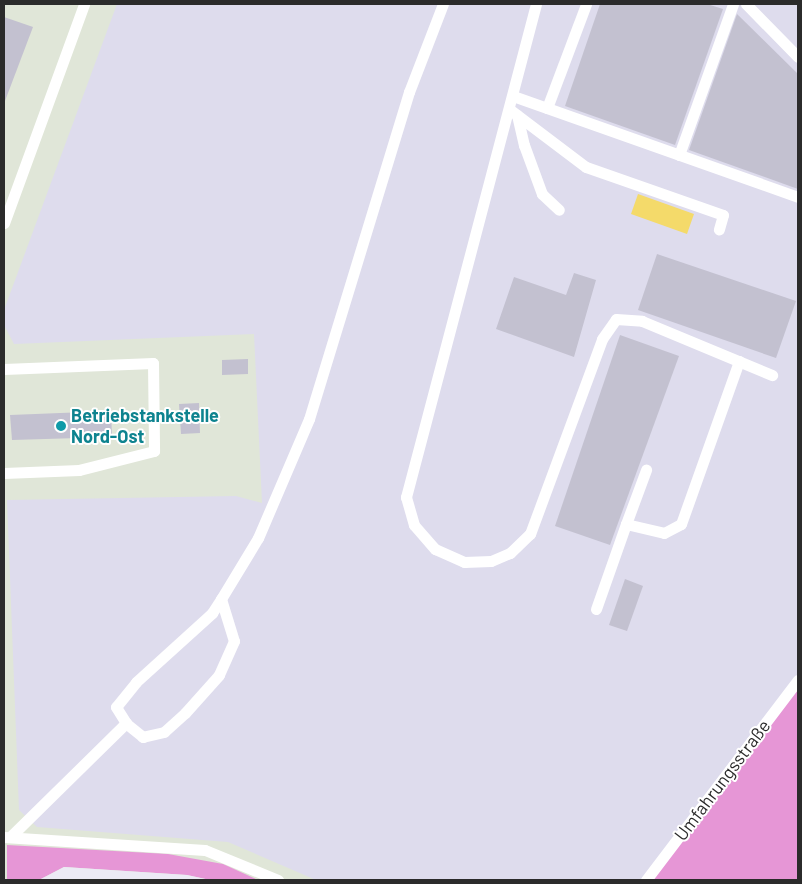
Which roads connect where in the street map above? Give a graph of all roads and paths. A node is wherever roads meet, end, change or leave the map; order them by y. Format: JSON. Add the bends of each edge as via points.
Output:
{"nodes":[{"id":1,"x":84,"y":4,"type":"edge"},
{"id":2,"x":444,"y":4,"type":"edge"},
{"id":3,"x":536,"y":4,"type":"edge"},
{"id":4,"x":586,"y":4,"type":"edge"},
{"id":5,"x":733,"y":4,"type":"edge"},
{"id":6,"x":746,"y":4,"type":"edge"},
{"id":7,"x":798,"y":57,"type":"edge"},
{"id":8,"x":513,"y":96,"type":"junction"},
{"id":9,"x":547,"y":108,"type":"junction"},
{"id":10,"x":513,"y":112,"type":"junction"},
{"id":11,"x":679,"y":155,"type":"junction"},
{"id":12,"x":798,"y":197,"type":"edge"},
{"id":13,"x":559,"y":210,"type":"dead end"},
{"id":14,"x":4,"y":223,"type":"edge"},
{"id":15,"x":719,"y":229,"type":"dead end"},
{"id":16,"x":739,"y":361,"type":"junction"},
{"id":17,"x":4,"y":369,"type":"edge"},
{"id":18,"x":772,"y":375,"type":"dead end"},
{"id":19,"x":646,"y":470,"type":"dead end"},
{"id":20,"x":4,"y":473,"type":"edge"},
{"id":21,"x":626,"y":524,"type":"junction"},
{"id":22,"x":220,"y":599,"type":"junction"},
{"id":23,"x":596,"y":609,"type":"dead end"},
{"id":24,"x":798,"y":680,"type":"edge"},
{"id":25,"x":126,"y":723,"type":"junction"},
{"id":26,"x":7,"y":837,"type":"edge"},
{"id":27,"x":278,"y":880,"type":"edge"},
{"id":28,"x":646,"y":880,"type":"edge"}],
"edges":[{"from":1,"to":14,"type":"lane"},
{"from":2,"to":22,"type":"lane","via":[[409,92],[309,419],[258,538]]},
{"from":3,"to":8,"type":"lane"},
{"from":4,"to":9,"type":"lane"},
{"from":5,"to":11,"type":"lane"},
{"from":6,"to":7,"type":"lane"},
{"from":8,"to":9,"type":"lane"},
{"from":8,"to":10,"type":"lane"},
{"from":9,"to":11,"type":"lane"},
{"from":10,"to":13,"type":"lane","via":[[542,194]]},
{"from":10,"to":15,"type":"lane","via":[[586,167],[722,215]]},
{"from":10,"to":16,"type":"lane","via":[[406,497],[414,526],[435,548],[464,562],[491,561],[504,556],[530,534],[602,339],[616,319],[642,321]]},
{"from":11,"to":12,"type":"lane"},
{"from":16,"to":18,"type":"lane"},
{"from":16,"to":21,"type":"lane","via":[[681,524],[664,533]]},
{"from":17,"to":20,"type":"lane","via":[[154,363],[154,452],[79,470]]},
{"from":19,"to":21,"type":"lane"},
{"from":21,"to":23,"type":"lane"},
{"from":22,"to":25,"type":"lane","via":[[212,613],[136,682],[116,707]]},
{"from":22,"to":25,"type":"lane","via":[[234,641],[218,675],[164,732],[143,737]]},
{"from":24,"to":28,"type":"lane","name":"Umfahrungsstraße"},
{"from":25,"to":26,"type":"lane"},
{"from":26,"to":27,"type":"lane","via":[[205,850]]}]}
